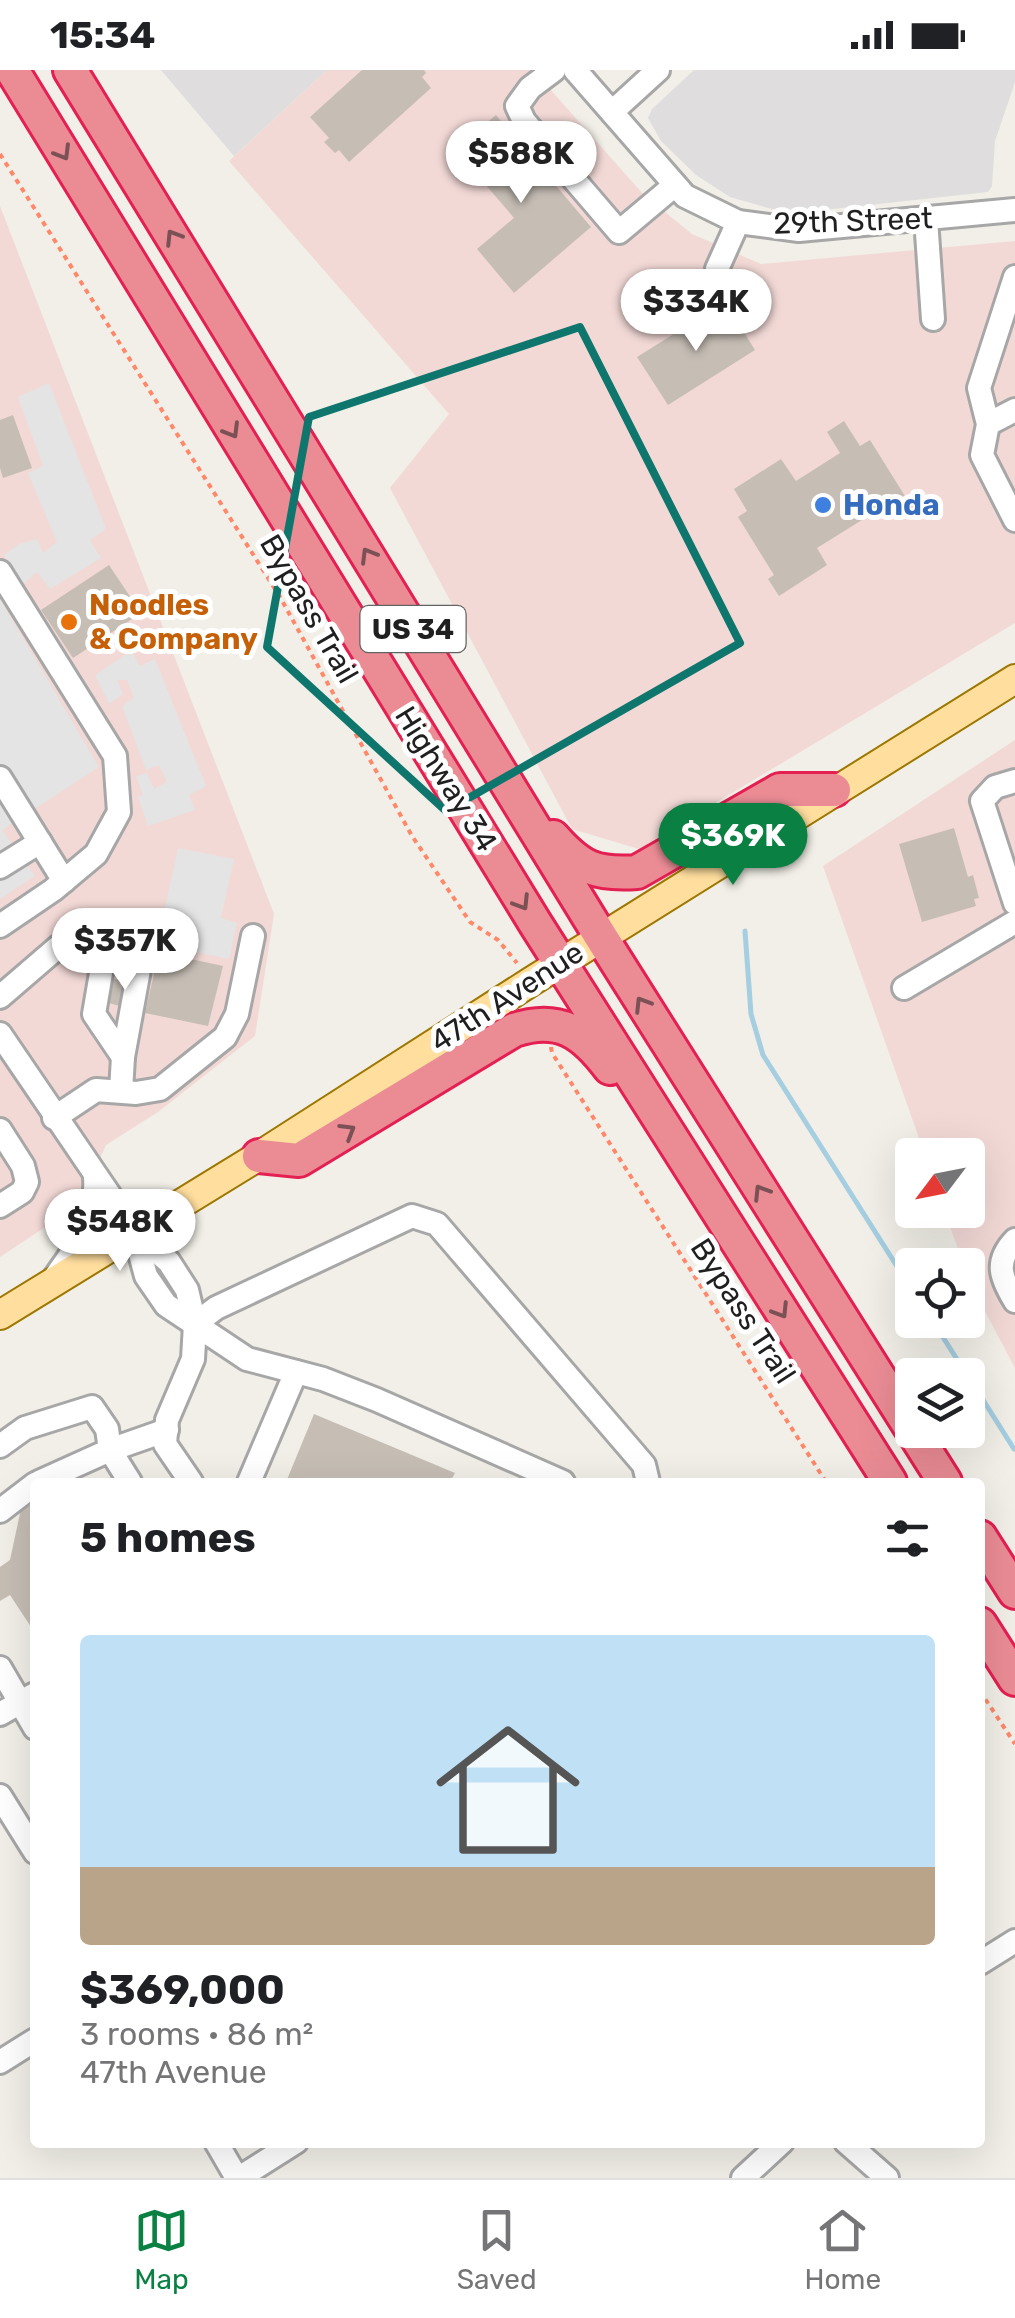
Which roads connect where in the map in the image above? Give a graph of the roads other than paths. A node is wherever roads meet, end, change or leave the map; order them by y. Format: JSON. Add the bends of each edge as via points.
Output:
{"nodes":[{"id":1,"x":12,"y":70,"type":"edge"},
{"id":2,"x":70,"y":70,"type":"edge"},
{"id":3,"x":554,"y":70,"type":"edge"},
{"id":4,"x":575,"y":70,"type":"edge"},
{"id":5,"x":658,"y":70,"type":"edge"},
{"id":6,"x":612,"y":112,"type":"junction"},
{"id":7,"x":675,"y":185,"type":"junction"},
{"id":8,"x":1015,"y":210,"type":"edge"},
{"id":9,"x":926,"y":219,"type":"junction"},
{"id":10,"x":738,"y":222,"type":"junction"},
{"id":11,"x":716,"y":269,"type":"dead end"},
{"id":12,"x":1015,"y":277,"type":"edge"},
{"id":13,"x":933,"y":319,"type":"dead end"},
{"id":14,"x":1015,"y":410,"type":"edge"},
{"id":15,"x":988,"y":424,"type":"junction"},
{"id":16,"x":1015,"y":520,"type":"edge"},
{"id":17,"x":0,"y":572,"type":"edge"},
{"id":18,"x":1015,"y":679,"type":"edge"},
{"id":19,"x":459,"y":706,"type":"junction"},
{"id":20,"x":0,"y":778,"type":"edge"},
{"id":21,"x":1015,"y":781,"type":"edge"},
{"id":22,"x":834,"y":790,"type":"junction"},
{"id":23,"x":40,"y":842,"type":"junction"},
{"id":24,"x":0,"y":867,"type":"edge"},
{"id":25,"x":64,"y":881,"type":"junction"},
{"id":26,"x":1015,"y":904,"type":"edge"},
{"id":27,"x":1015,"y":922,"type":"edge"},
{"id":28,"x":0,"y":926,"type":"edge"},
{"id":29,"x":253,"y":936,"type":"dead end"},
{"id":30,"x":600,"y":937,"type":"junction"},
{"id":31,"x":108,"y":938,"type":"junction"},
{"id":32,"x":560,"y":963,"type":"junction"},
{"id":33,"x":904,"y":988,"type":"dead end"},
{"id":34,"x":0,"y":997,"type":"edge"},
{"id":35,"x":0,"y":1034,"type":"edge"},
{"id":36,"x":123,"y":1058,"type":"junction"},
{"id":37,"x":121,"y":1091,"type":"junction"},
{"id":38,"x":54,"y":1118,"type":"junction"},
{"id":39,"x":0,"y":1130,"type":"edge"},
{"id":40,"x":259,"y":1156,"type":"junction"},
{"id":41,"x":96,"y":1177,"type":"junction"},
{"id":42,"x":0,"y":1206,"type":"edge"},
{"id":43,"x":134,"y":1232,"type":"junction"},
{"id":44,"x":1015,"y":1240,"type":"edge"},
{"id":45,"x":752,"y":1267,"type":"junction"},
{"id":46,"x":48,"y":1285,"type":"junction"},
{"id":47,"x":1015,"y":1301,"type":"edge"},
{"id":48,"x":0,"y":1315,"type":"edge"},
{"id":49,"x":196,"y":1324,"type":"junction"},
{"id":50,"x":296,"y":1372,"type":"junction"},
{"id":51,"x":166,"y":1430,"type":"junction"},
{"id":52,"x":0,"y":1446,"type":"edge"},
{"id":53,"x":110,"y":1450,"type":"junction"},
{"id":54,"x":48,"y":1478,"type":"edge"},
{"id":55,"x":128,"y":1478,"type":"edge"},
{"id":56,"x":188,"y":1478,"type":"edge"},
{"id":57,"x":251,"y":1478,"type":"edge"},
{"id":58,"x":553,"y":1478,"type":"edge"},
{"id":59,"x":647,"y":1478,"type":"edge"},
{"id":60,"x":887,"y":1478,"type":"edge"},
{"id":61,"x":943,"y":1478,"type":"edge"},
{"id":62,"x":30,"y":1488,"type":"edge"},
{"id":63,"x":0,"y":1510,"type":"edge"},
{"id":64,"x":985,"y":1545,"type":"edge"},
{"id":65,"x":1015,"y":1592,"type":"edge"},
{"id":66,"x":985,"y":1632,"type":"edge"},
{"id":67,"x":0,"y":1668,"type":"edge"},
{"id":68,"x":1015,"y":1679,"type":"edge"},
{"id":69,"x":18,"y":1704,"type":"edge"},
{"id":70,"x":0,"y":1796,"type":"edge"},
{"id":71,"x":30,"y":1844,"type":"edge"},
{"id":72,"x":1015,"y":1941,"type":"edge"},
{"id":73,"x":985,"y":1960,"type":"edge"},
{"id":74,"x":30,"y":2043,"type":"edge"},
{"id":75,"x":0,"y":2062,"type":"edge"},
{"id":76,"x":220,"y":2148,"type":"edge"},
{"id":77,"x":286,"y":2148,"type":"edge"},
{"id":78,"x":776,"y":2148,"type":"edge"},
{"id":79,"x":853,"y":2148,"type":"edge"},
{"id":80,"x":238,"y":2178,"type":"edge"},
{"id":81,"x":744,"y":2178,"type":"edge"},
{"id":82,"x":887,"y":2178,"type":"edge"}],
"edges":[{"from":1,"to":32,"type":"highway","name":"Highway 34","number":"US 34","one_way":true},
{"from":19,"to":2,"type":"highway","name":"Highway 34","number":"US 34","one_way":true},
{"from":3,"to":7,"type":"street","via":[[517,106],[619,232]]},
{"from":4,"to":6,"type":"street","name":"29th Street"},
{"from":5,"to":6,"type":"street"},
{"from":6,"to":7,"type":"street","name":"29th Street"},
{"from":7,"to":10,"type":"street","name":"29th Street"},
{"from":8,"to":9,"type":"street","name":"29th Street"},
{"from":9,"to":10,"type":"street","name":"29th Street","via":[[799,230]]},
{"from":9,"to":13,"type":"street"},
{"from":10,"to":11,"type":"street"},
{"from":12,"to":15,"type":"street","via":[[979,388]]},
{"from":14,"to":15,"type":"street"},
{"from":15,"to":16,"type":"street","via":[[982,456]]},
{"from":17,"to":25,"type":"street","via":[[116,756],[119,812],[96,854]]},
{"from":18,"to":22,"type":"main road","name":"47th Avenue"},
{"from":19,"to":22,"type":"highway","via":[[553,837],[588,868],[637,872],[780,790]]},
{"from":19,"to":30,"type":"highway","name":"Highway 34","number":"US 34"},
{"from":20,"to":23,"type":"street"},
{"from":21,"to":26,"type":"street","via":[[995,787],[982,801]]},
{"from":22,"to":30,"type":"main road","name":"47th Avenue"},
{"from":23,"to":24,"type":"street"},
{"from":23,"to":25,"type":"street"},
{"from":25,"to":28,"type":"street"},
{"from":27,"to":33,"type":"street"},
{"from":29,"to":37,"type":"street","via":[[237,1014],[225,1037],[160,1089]]},
{"from":30,"to":32,"type":"main road","name":"47th Avenue"},
{"from":61,"to":30,"type":"highway","name":"Highway 34","number":"US 34","one_way":true},
{"from":31,"to":34,"type":"street","via":[[82,935],[58,947]]},
{"from":31,"to":36,"type":"street","via":[[94,1014]]},
{"from":31,"to":36,"type":"street","via":[[143,948]]},
{"from":32,"to":40,"type":"main road","name":"47th Avenue"},
{"from":32,"to":45,"type":"highway","name":"Highway 34","number":"US 34"},
{"from":35,"to":38,"type":"street"},
{"from":36,"to":37,"type":"street"},
{"from":37,"to":38,"type":"street","via":[[96,1090]]},
{"from":38,"to":41,"type":"street"},
{"from":39,"to":42,"type":"street","via":[[27,1182]]},
{"from":40,"to":43,"type":"main road","name":"47th Avenue"},
{"from":40,"to":45,"type":"highway","one_way":true,"via":[[299,1160],[514,1030],[553,1023],[591,1045],[607,1064]]},
{"from":41,"to":43,"type":"street"},
{"from":41,"to":46,"type":"street","via":[[91,1220]]},
{"from":43,"to":46,"type":"main road","name":"47th Avenue"},
{"from":43,"to":49,"type":"street","via":[[146,1276],[166,1305]]},
{"from":44,"to":47,"type":"street","via":[[1003,1258],[1001,1278]]},
{"from":45,"to":60,"type":"highway","name":"Highway 34","number":"US 34","one_way":true},
{"from":46,"to":48,"type":"main road","name":"47th Avenue"},
{"from":49,"to":50,"type":"street","via":[[246,1359]]},
{"from":49,"to":51,"type":"street","via":[[193,1359]]},
{"from":49,"to":59,"type":"street","via":[[216,1308],[412,1216],[437,1224],[644,1466]]},
{"from":50,"to":57,"type":"street"},
{"from":50,"to":58,"type":"street","via":[[377,1400]]},
{"from":51,"to":53,"type":"street"},
{"from":51,"to":56,"type":"street","via":[[165,1444]]},
{"from":52,"to":53,"type":"street","via":[[25,1428],[92,1408]]},
{"from":53,"to":54,"type":"street"},
{"from":53,"to":55,"type":"street"},
{"from":62,"to":63,"type":"street"},
{"from":64,"to":65,"type":"highway"},
{"from":66,"to":68,"type":"highway"},
{"from":67,"to":69,"type":"street"},
{"from":70,"to":71,"type":"street"},
{"from":72,"to":73,"type":"street"},
{"from":74,"to":75,"type":"street"},
{"from":76,"to":80,"type":"street"},
{"from":77,"to":80,"type":"street"},
{"from":78,"to":81,"type":"street"},
{"from":79,"to":82,"type":"street"}]}
